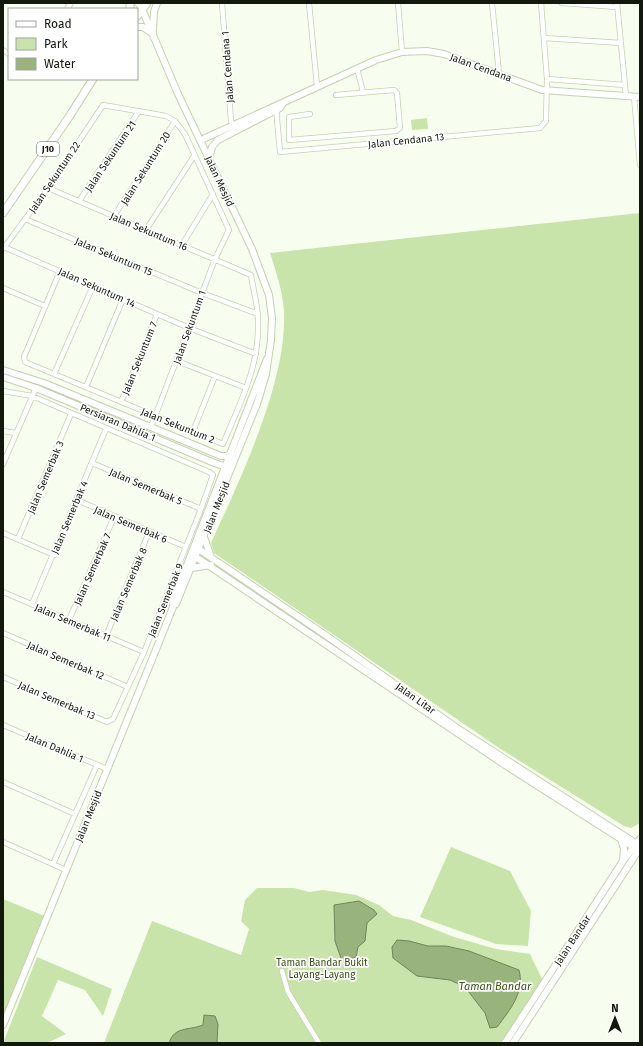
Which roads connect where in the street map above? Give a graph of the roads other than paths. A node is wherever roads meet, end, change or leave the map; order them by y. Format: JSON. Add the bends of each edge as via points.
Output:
{"nodes":[{"id":1,"x":157,"y":3,"type":"edge"},
{"id":2,"x":222,"y":3,"type":"edge"},
{"id":3,"x":309,"y":3,"type":"edge"},
{"id":4,"x":398,"y":3,"type":"edge"},
{"id":5,"x":492,"y":3,"type":"edge"},
{"id":6,"x":541,"y":3,"type":"edge"},
{"id":7,"x":562,"y":3,"type":"edge"},
{"id":8,"x":142,"y":5,"type":"edge"},
{"id":9,"x":617,"y":5,"type":"edge"},
{"id":10,"x":138,"y":27,"type":"edge"},
{"id":11,"x":154,"y":33,"type":"junction"},
{"id":12,"x":544,"y":38,"type":"junction"},
{"id":13,"x":621,"y":43,"type":"junction"},
{"id":14,"x":402,"y":52,"type":"junction"},
{"id":15,"x":357,"y":68,"type":"junction"},
{"id":16,"x":499,"y":73,"type":"junction"},
{"id":17,"x":547,"y":78,"type":"junction"},
{"id":18,"x":92,"y":80,"type":"edge"},
{"id":19,"x":625,"y":85,"type":"junction"},
{"id":20,"x":317,"y":86,"type":"junction"},
{"id":21,"x":547,"y":90,"type":"junction"},
{"id":22,"x":363,"y":92,"type":"junction"},
{"id":23,"x":336,"y":94,"type":"dead end"},
{"id":24,"x":626,"y":96,"type":"junction"},
{"id":25,"x":637,"y":97,"type":"edge"},
{"id":26,"x":276,"y":108,"type":"junction"},
{"id":27,"x":139,"y":111,"type":"junction"},
{"id":28,"x":310,"y":114,"type":"dead end"},
{"id":29,"x":175,"y":120,"type":"junction"},
{"id":30,"x":234,"y":128,"type":"junction"},
{"id":31,"x":201,"y":140,"type":"junction"},
{"id":32,"x":289,"y":140,"type":"junction"},
{"id":33,"x":290,"y":151,"type":"junction"},
{"id":34,"x":194,"y":156,"type":"junction"},
{"id":35,"x":209,"y":159,"type":"junction"},
{"id":36,"x":640,"y":165,"type":"edge"},
{"id":37,"x":48,"y":188,"type":"junction"},
{"id":38,"x":213,"y":194,"type":"junction"},
{"id":39,"x":79,"y":201,"type":"junction"},
{"id":40,"x":3,"y":213,"type":"edge"},
{"id":41,"x":114,"y":216,"type":"junction"},
{"id":42,"x":25,"y":219,"type":"junction"},
{"id":43,"x":146,"y":230,"type":"junction"},
{"id":44,"x":182,"y":245,"type":"junction"},
{"id":45,"x":4,"y":248,"type":"edge"},
{"id":46,"x":215,"y":259,"type":"junction"},
{"id":47,"x":60,"y":271,"type":"junction"},
{"id":48,"x":251,"y":275,"type":"joint"},
{"id":49,"x":93,"y":286,"type":"junction"},
{"id":50,"x":3,"y":288,"type":"edge"},
{"id":51,"x":202,"y":293,"type":"junction"},
{"id":52,"x":123,"y":299,"type":"junction"},
{"id":53,"x":45,"y":306,"type":"junction"},
{"id":54,"x":157,"y":314,"type":"junction"},
{"id":55,"x":258,"y":314,"type":"junction"},
{"id":56,"x":189,"y":328,"type":"junction"},
{"id":57,"x":256,"y":354,"type":"junction"},
{"id":58,"x":267,"y":359,"type":"junction"},
{"id":59,"x":177,"y":361,"type":"junction"},
{"id":60,"x":3,"y":370,"type":"edge"},
{"id":61,"x":54,"y":374,"type":"junction"},
{"id":62,"x":215,"y":376,"type":"junction"},
{"id":63,"x":3,"y":377,"type":"edge"},
{"id":64,"x":86,"y":387,"type":"junction"},
{"id":65,"x":36,"y":388,"type":"junction"},
{"id":66,"x":246,"y":388,"type":"junction"},
{"id":67,"x":3,"y":391,"type":"edge"},
{"id":68,"x":32,"y":396,"type":"junction"},
{"id":69,"x":121,"y":402,"type":"junction"},
{"id":70,"x":72,"y":414,"type":"junction"},
{"id":71,"x":156,"y":416,"type":"junction"},
{"id":72,"x":151,"y":428,"type":"junction"},
{"id":73,"x":106,"y":429,"type":"junction"},
{"id":74,"x":194,"y":429,"type":"dead end"},
{"id":75,"x":3,"y":431,"type":"edge"},
{"id":76,"x":16,"y":433,"type":"junction"},
{"id":77,"x":215,"y":453,"type":"junction"},
{"id":78,"x":231,"y":453,"type":"junction"},
{"id":79,"x":212,"y":462,"type":"junction"},
{"id":80,"x":92,"y":463,"type":"junction"},
{"id":81,"x":3,"y":464,"type":"edge"},
{"id":82,"x":233,"y":465,"type":"junction"},
{"id":83,"x":226,"y":467,"type":"junction"},
{"id":84,"x":77,"y":500,"type":"junction"},
{"id":85,"x":201,"y":509,"type":"junction"},
{"id":86,"x":114,"y":517,"type":"junction"},
{"id":87,"x":149,"y":532,"type":"junction"},
{"id":88,"x":3,"y":533,"type":"edge"},
{"id":89,"x":204,"y":537,"type":"junction"},
{"id":90,"x":18,"y":539,"type":"junction"},
{"id":91,"x":186,"y":547,"type":"junction"},
{"id":92,"x":197,"y":548,"type":"junction"},
{"id":93,"x":54,"y":554,"type":"junction"},
{"id":94,"x":194,"y":555,"type":"junction"},
{"id":95,"x":211,"y":557,"type":"junction"},
{"id":96,"x":211,"y":565,"type":"junction"},
{"id":97,"x":192,"y":568,"type":"junction"},
{"id":98,"x":3,"y":592,"type":"edge"},
{"id":99,"x":32,"y":604,"type":"junction"},
{"id":100,"x":173,"y":607,"type":"junction"},
{"id":101,"x":69,"y":620,"type":"junction"},
{"id":102,"x":3,"y":633,"type":"edge"},
{"id":103,"x":106,"y":636,"type":"junction"},
{"id":104,"x":144,"y":652,"type":"junction"},
{"id":105,"x":3,"y":677,"type":"edge"},
{"id":106,"x":128,"y":686,"type":"junction"},
{"id":107,"x":111,"y":721,"type":"joint"},
{"id":108,"x":3,"y":724,"type":"edge"},
{"id":109,"x":97,"y":765,"type":"junction"},
{"id":110,"x":107,"y":770,"type":"junction"},
{"id":111,"x":3,"y":782,"type":"edge"},
{"id":112,"x":75,"y":814,"type":"junction"},
{"id":113,"x":640,"y":835,"type":"edge"},
{"id":114,"x":623,"y":838,"type":"junction"},
{"id":115,"x":3,"y":842,"type":"edge"},
{"id":116,"x":638,"y":846,"type":"edge"},
{"id":117,"x":623,"y":861,"type":"junction"},
{"id":118,"x":53,"y":864,"type":"junction"},
{"id":119,"x":66,"y":870,"type":"junction"},
{"id":120,"x":282,"y":971,"type":"dead end"},
{"id":121,"x":3,"y":1025,"type":"edge"},
{"id":122,"x":320,"y":1043,"type":"edge"},
{"id":123,"x":505,"y":1043,"type":"edge"},
{"id":124,"x":513,"y":1043,"type":"edge"}],
"edges":[{"from":1,"to":11,"type":"main road","via":[[154,12]]},
{"from":2,"to":30,"type":"street","name":"Jalan Cendana 1"},
{"from":3,"to":20,"type":"street"},
{"from":4,"to":14,"type":"street"},
{"from":5,"to":16,"type":"street"},
{"from":6,"to":12,"type":"street","name":"Jalan Cendana 13"},
{"from":7,"to":9,"type":"street"},
{"from":8,"to":11,"type":"main road","name":"Jalan Mesjid"},
{"from":9,"to":13,"type":"street"},
{"from":10,"to":11,"type":"main road"},
{"from":11,"to":31,"type":"main road","name":"Jalan Mesjid","via":[[175,88]]},
{"from":12,"to":13,"type":"street"},
{"from":12,"to":17,"type":"street","name":"Jalan Cendana 13"},
{"from":13,"to":19,"type":"street"},
{"from":14,"to":15,"type":"main road","name":"Jalan Cendana"},
{"from":14,"to":16,"type":"main road","name":"Jalan Cendana","via":[[427,51],[444,54]]},
{"from":15,"to":20,"type":"main road","name":"Jalan Cendana"},
{"from":15,"to":22,"type":"street"},
{"from":16,"to":21,"type":"main road","name":"Jalan Cendana"},
{"from":17,"to":19,"type":"street"},
{"from":17,"to":21,"type":"street","name":"Jalan Cendana 13"},
{"from":18,"to":40,"type":"main road","number":"J10"},
{"from":19,"to":24,"type":"street"},
{"from":20,"to":26,"type":"main road","name":"Jalan Cendana"},
{"from":21,"to":24,"type":"main road","name":"Jalan Cendana"},
{"from":21,"to":33,"type":"street","name":"Jalan Cendana 13","via":[[546,121],[540,128]]},
{"from":22,"to":23,"type":"street"},
{"from":22,"to":32,"type":"street","via":[[396,90],[399,130]]},
{"from":24,"to":25,"type":"main road","name":"Jalan Cendana"},
{"from":25,"to":36,"type":"street"},
{"from":26,"to":30,"type":"main road","name":"Jalan Cendana"},
{"from":26,"to":33,"type":"street","via":[[280,152]]},
{"from":27,"to":29,"type":"street"},
{"from":27,"to":37,"type":"street","name":"Jalan Sekuntum 22","via":[[103,105]]},
{"from":27,"to":39,"type":"street","name":"Jalan Sekuntum 21"},
{"from":28,"to":32,"type":"street","via":[[289,117]]},
{"from":29,"to":34,"type":"street","via":[[183,130]]},
{"from":29,"to":41,"type":"street","name":"Jalan Sekuntum 20"},
{"from":30,"to":31,"type":"main road","name":"Jalan Cendana"},
{"from":30,"to":35,"type":"main road","name":"Jalan Cendana","via":[[212,147]]},
{"from":31,"to":35,"type":"main road","name":"Jalan Mesjid"},
{"from":32,"to":33,"type":"street"},
{"from":34,"to":38,"type":"street"},
{"from":34,"to":43,"type":"street"},
{"from":35,"to":58,"type":"main road","name":"Jalan Mesjid","via":[[252,249],[269,295],[272,318]]},
{"from":37,"to":39,"type":"street","name":"Jalan Sekuntum 16"},
{"from":37,"to":42,"type":"street","name":"Jalan Sekuntum 22"},
{"from":38,"to":44,"type":"street"},
{"from":38,"to":46,"type":"street","name":"Jalan Sekuntum 1","via":[[228,227],[228,233]]},
{"from":39,"to":41,"type":"street","name":"Jalan Sekuntum 16"},
{"from":41,"to":43,"type":"street","name":"Jalan Sekuntum 16"},
{"from":42,"to":45,"type":"street","name":"Jalan Sekuntum 22"},
{"from":42,"to":51,"type":"street","name":"Jalan Sekuntum 15"},
{"from":43,"to":44,"type":"street","name":"Jalan Sekuntum 16"},
{"from":44,"to":46,"type":"street","name":"Jalan Sekuntum 16"},
{"from":45,"to":47,"type":"street","name":"Jalan Sekuntum 14"},
{"from":46,"to":48,"type":"street","name":"Jalan Sekuntum 16"},
{"from":46,"to":51,"type":"street","name":"Jalan Sekuntum 1"},
{"from":47,"to":49,"type":"street","name":"Jalan Sekuntum 14"},
{"from":47,"to":53,"type":"street"},
{"from":48,"to":55,"type":"street","name":"Jalan Sekuntum 2"},
{"from":49,"to":52,"type":"street","name":"Jalan Sekuntum 14"},
{"from":49,"to":61,"type":"street"},
{"from":50,"to":53,"type":"street"},
{"from":51,"to":55,"type":"street","name":"Jalan Sekuntum 15"},
{"from":51,"to":56,"type":"street","name":"Jalan Sekuntum 1"},
{"from":52,"to":54,"type":"street","name":"Jalan Sekuntum 14"},
{"from":52,"to":64,"type":"street"},
{"from":53,"to":61,"type":"street","name":"Jalan Sekuntum 2","via":[[24,359],[25,362]]},
{"from":54,"to":56,"type":"street","name":"Jalan Sekuntum 14"},
{"from":54,"to":69,"type":"street","name":"Jalan Sekuntum 7"},
{"from":55,"to":57,"type":"street","name":"Jalan Sekuntum 2"},
{"from":56,"to":57,"type":"street","name":"Jalan Sekuntum 14"},
{"from":56,"to":59,"type":"street","name":"Jalan Sekuntum 1"},
{"from":57,"to":66,"type":"street","name":"Jalan Sekuntum 2","via":[[254,368]]},
{"from":58,"to":78,"type":"main road","name":"Jalan Mesjid"},
{"from":58,"to":82,"type":"main road","name":"Jalan Mesjid","via":[[266,374],[257,404]]},
{"from":59,"to":62,"type":"street"},
{"from":59,"to":71,"type":"street","name":"Jalan Sekuntum 1"},
{"from":60,"to":72,"type":"main road","name":"Persiaran Dahlia 1","via":[[44,382]]},
{"from":61,"to":64,"type":"street","name":"Jalan Sekuntum 2"},
{"from":62,"to":66,"type":"street"},
{"from":62,"to":74,"type":"street"},
{"from":63,"to":65,"type":"main road","name":"Persiaran Dahlia 1"},
{"from":64,"to":69,"type":"street","name":"Jalan Sekuntum 2"},
{"from":65,"to":68,"type":"street"},
{"from":65,"to":79,"type":"main road","name":"Persiaran Dahlia 1"},
{"from":66,"to":71,"type":"street","name":"Jalan Sekuntum 2","via":[[223,444]]},
{"from":67,"to":68,"type":"street"},
{"from":68,"to":70,"type":"street"},
{"from":68,"to":76,"type":"street"},
{"from":69,"to":71,"type":"street","name":"Jalan Sekuntum 2"},
{"from":70,"to":73,"type":"street"},
{"from":70,"to":90,"type":"street","name":"Jalan Semerbak 3"},
{"from":71,"to":72,"type":"street","name":"Jalan Sekuntum 1"},
{"from":72,"to":77,"type":"main road","name":"Persiaran Dahlia 1"},
{"from":73,"to":80,"type":"street","name":"Jalan Semerbak 4"},
{"from":73,"to":85,"type":"street","name":"Jalan Semerbak 9","via":[[210,472],[213,475],[212,480]]},
{"from":75,"to":76,"type":"street"},
{"from":76,"to":81,"type":"street"},
{"from":77,"to":78,"type":"main road","name":"Persiaran Dahlia 1","via":[[224,457]]},
{"from":77,"to":79,"type":"main road","via":[[217,459]]},
{"from":78,"to":83,"type":"main road","name":"Jalan Mesjid"},
{"from":79,"to":83,"type":"main road","name":"Persiaran Dahlia 1"},
{"from":80,"to":84,"type":"street","name":"Jalan Semerbak 4"},
{"from":80,"to":85,"type":"street","name":"Jalan Semerbak 5"},
{"from":82,"to":83,"type":"main road"},
{"from":82,"to":89,"type":"main road","name":"Jalan Mesjid"},
{"from":83,"to":92,"type":"main road","name":"Jalan Mesjid"},
{"from":84,"to":86,"type":"street","name":"Jalan Semerbak 6"},
{"from":84,"to":93,"type":"street","name":"Jalan Semerbak 4"},
{"from":85,"to":91,"type":"street","name":"Jalan Semerbak 9"},
{"from":86,"to":87,"type":"street","name":"Jalan Semerbak 6"},
{"from":86,"to":101,"type":"street","name":"Jalan Semerbak 7"},
{"from":87,"to":91,"type":"street","name":"Jalan Semerbak 6"},
{"from":87,"to":103,"type":"street","name":"Jalan Semerbak 8"},
{"from":88,"to":90,"type":"street"},
{"from":89,"to":92,"type":"main road","name":"Jalan Mesjid"},
{"from":89,"to":95,"type":"main road"},
{"from":90,"to":93,"type":"street"},
{"from":91,"to":104,"type":"street","name":"Jalan Semerbak 9"},
{"from":92,"to":94,"type":"main road","name":"Jalan Mesjid"},
{"from":92,"to":95,"type":"main road","name":"Jalan Litar"},
{"from":93,"to":99,"type":"street","name":"Jalan Semerbak 4"},
{"from":94,"to":96,"type":"main road","name":"Jalan Litar"},
{"from":94,"to":97,"type":"main road","name":"Jalan Mesjid"},
{"from":94,"to":100,"type":"main road","name":"Jalan Mesjid","via":[[173,601]]},
{"from":95,"to":114,"type":"main road","name":"Jalan Litar","via":[[457,728]]},
{"from":96,"to":97,"type":"main road"},
{"from":96,"to":114,"type":"main road","name":"Jalan Litar","via":[[505,765]]},
{"from":97,"to":100,"type":"main road","name":"Jalan Mesjid"},
{"from":98,"to":99,"type":"street","name":"Jalan Semerbak 11"},
{"from":99,"to":101,"type":"street","name":"Jalan Semerbak 11"},
{"from":100,"to":110,"type":"main road","name":"Jalan Mesjid"},
{"from":101,"to":103,"type":"street","name":"Jalan Semerbak 11"},
{"from":102,"to":106,"type":"street","name":"Jalan Semerbak 12"},
{"from":103,"to":104,"type":"street","name":"Jalan Semerbak 11"},
{"from":104,"to":106,"type":"street","name":"Jalan Semerbak 9"},
{"from":105,"to":107,"type":"street","name":"Jalan Semerbak 13","via":[[108,722]]},
{"from":106,"to":107,"type":"street","name":"Jalan Semerbak 9"},
{"from":108,"to":109,"type":"street","name":"Jalan Dahlia 1"},
{"from":109,"to":110,"type":"street","name":"Jalan Dahlia 1"},
{"from":109,"to":112,"type":"street"},
{"from":110,"to":119,"type":"main road","name":"Jalan Mesjid"},
{"from":111,"to":112,"type":"street"},
{"from":112,"to":118,"type":"street"},
{"from":113,"to":114,"type":"main road"},
{"from":114,"to":116,"type":"main road","name":"Jalan Litar"},
{"from":114,"to":117,"type":"main road"},
{"from":115,"to":118,"type":"street"},
{"from":116,"to":117,"type":"main road","name":"Jalan Bandar"},
{"from":116,"to":124,"type":"main road","name":"Jalan Bandar"},
{"from":117,"to":123,"type":"main road","name":"Jalan Bandar"},
{"from":118,"to":119,"type":"street"},
{"from":119,"to":121,"type":"main road","name":"Jalan Mesjid"},
{"from":120,"to":122,"type":"street","via":[[288,992]]}]}
